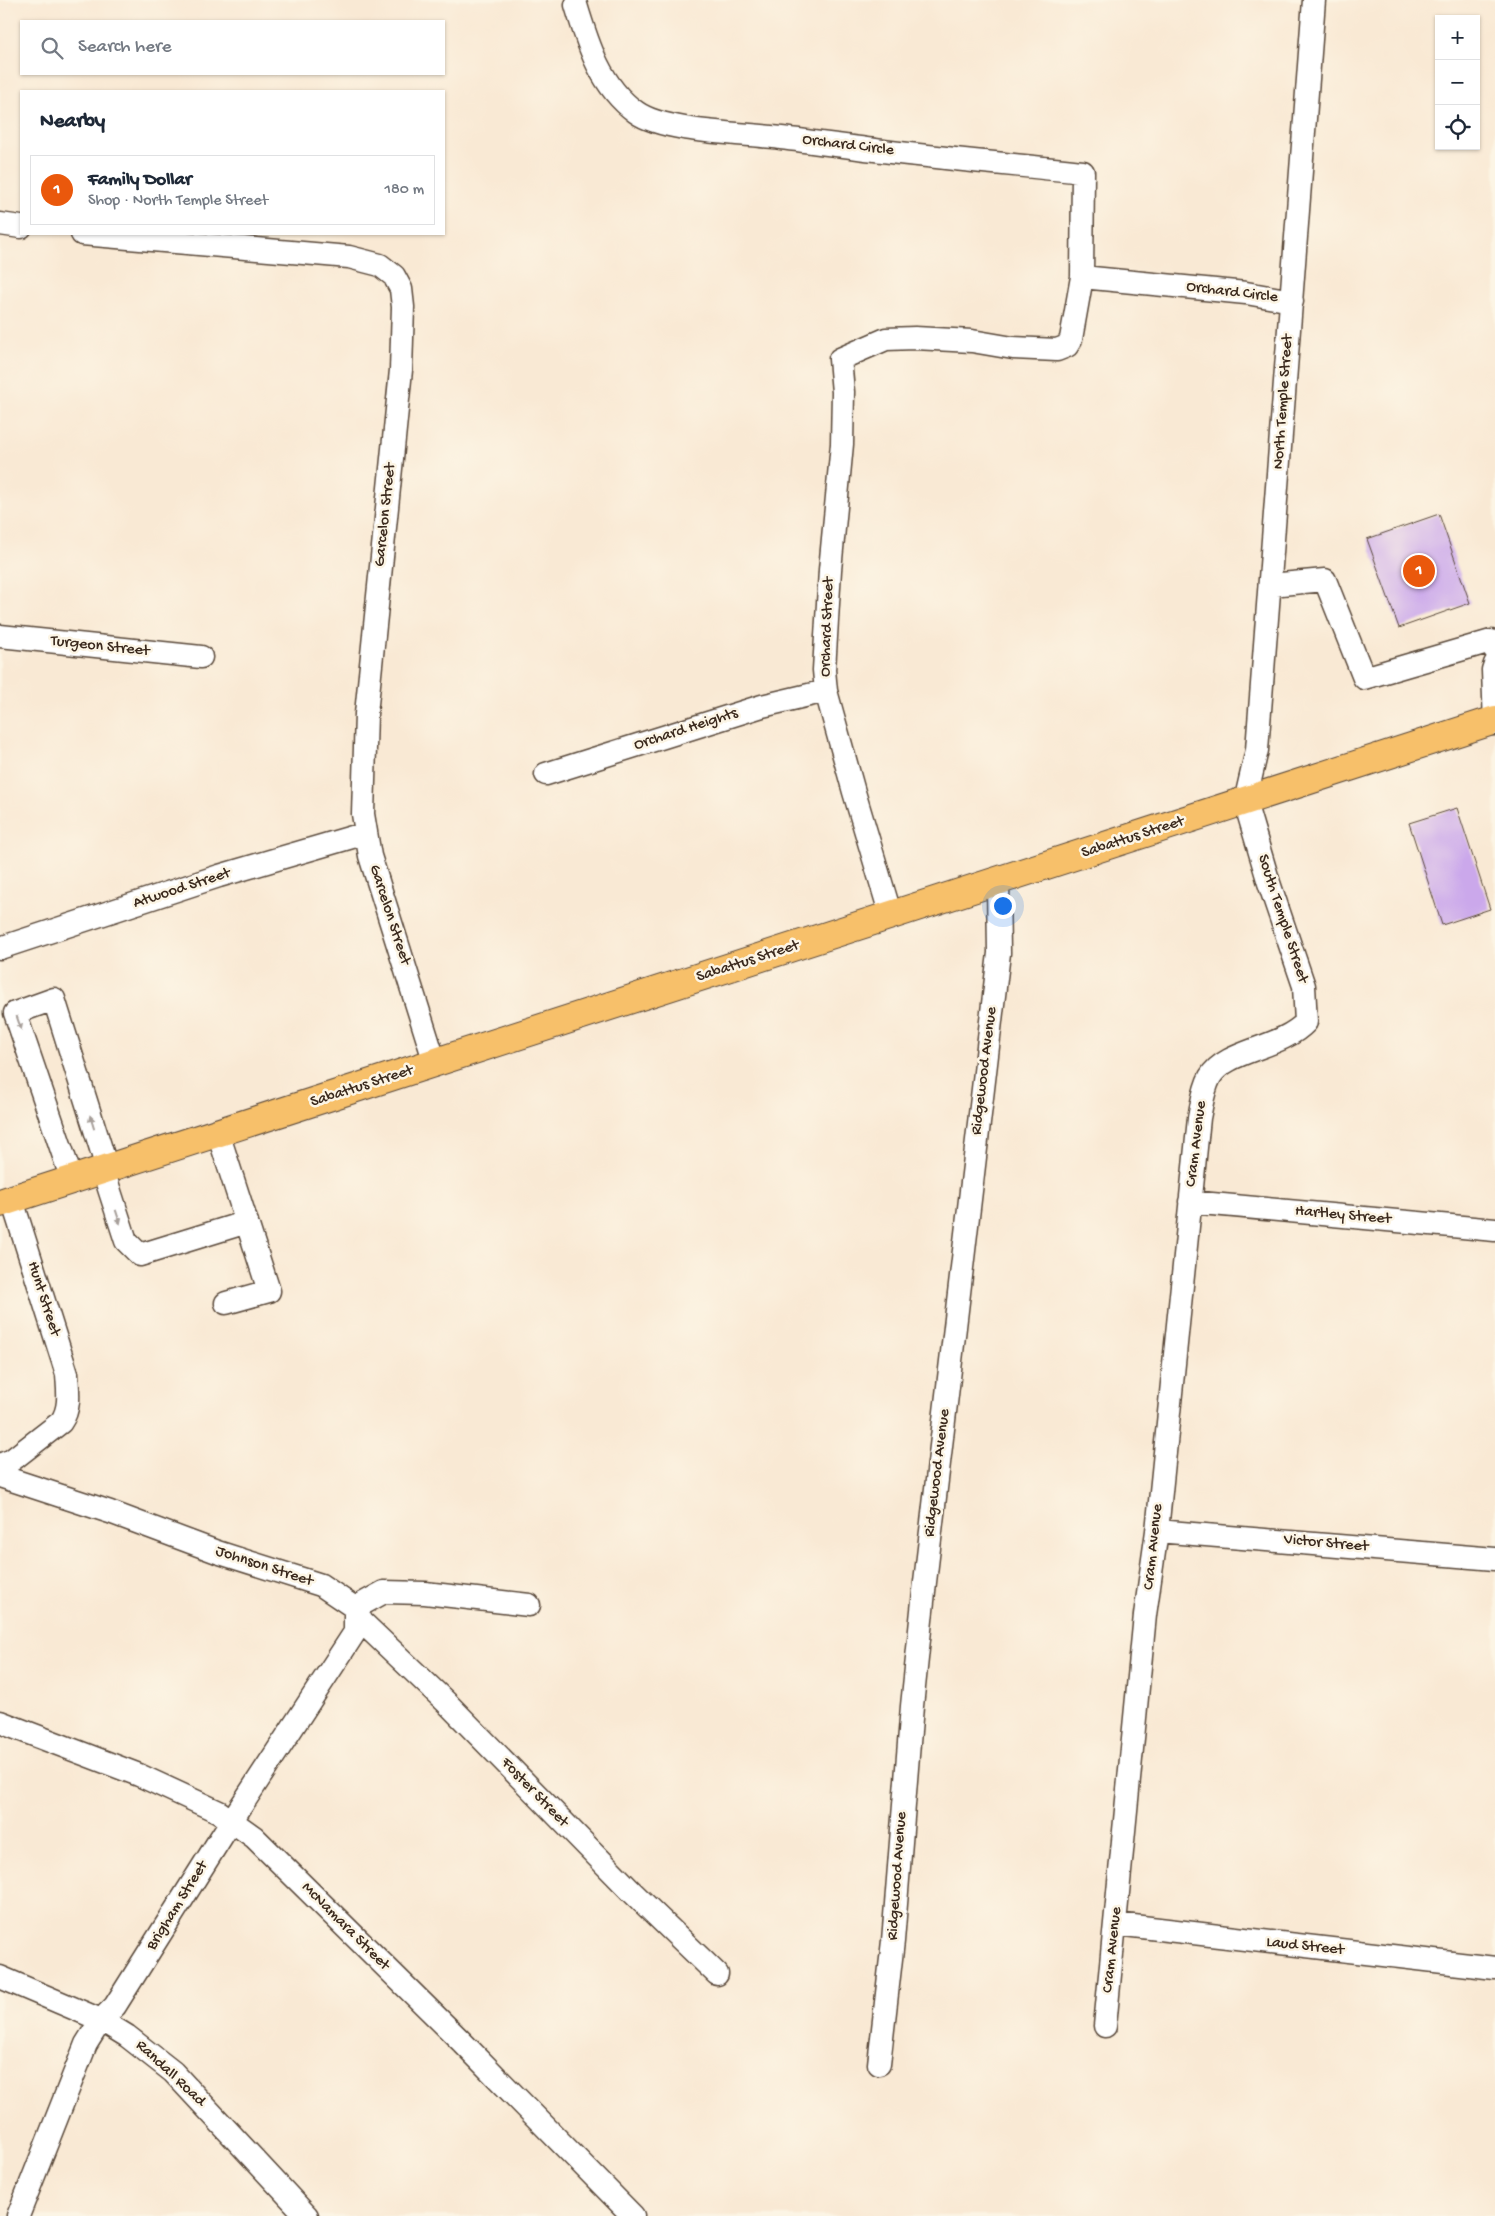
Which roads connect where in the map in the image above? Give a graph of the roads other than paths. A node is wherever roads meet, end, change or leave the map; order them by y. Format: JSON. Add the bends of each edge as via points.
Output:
{"nodes":[{"id":1,"x":1314,"y":0,"type":"edge"},
{"id":2,"x":576,"y":6,"type":"dead end"},
{"id":3,"x":0,"y":224,"type":"edge"},
{"id":4,"x":20,"y":227,"type":"edge"},
{"id":5,"x":94,"y":235,"type":"edge"},
{"id":6,"x":1082,"y":277,"type":"junction"},
{"id":7,"x":1292,"y":301,"type":"junction"},
{"id":8,"x":840,"y":359,"type":"joint"},
{"id":9,"x":1270,"y":585,"type":"junction"},
{"id":10,"x":0,"y":636,"type":"edge"},
{"id":11,"x":1495,"y":650,"type":"edge"},
{"id":12,"x":201,"y":657,"type":"dead end"},
{"id":13,"x":1495,"y":664,"type":"edge"},
{"id":14,"x":826,"y":690,"type":"junction"},
{"id":15,"x":1495,"y":721,"type":"edge"},
{"id":16,"x":546,"y":774,"type":"dead end"},
{"id":17,"x":1245,"y":802,"type":"junction"},
{"id":18,"x":366,"y":832,"type":"junction"},
{"id":19,"x":998,"y":882,"type":"junction"},
{"id":20,"x":891,"y":916,"type":"junction"},
{"id":21,"x":0,"y":948,"type":"edge"},
{"id":22,"x":435,"y":1063,"type":"junction"},
{"id":23,"x":1215,"y":1070,"type":"joint"},
{"id":24,"x":218,"y":1133,"type":"junction"},
{"id":25,"x":105,"y":1169,"type":"junction"},
{"id":26,"x":72,"y":1180,"type":"junction"},
{"id":27,"x":6,"y":1202,"type":"edge"},
{"id":28,"x":1190,"y":1202,"type":"junction"},
{"id":29,"x":247,"y":1222,"type":"junction"},
{"id":30,"x":1495,"y":1230,"type":"edge"},
{"id":31,"x":226,"y":1303,"type":"dead end"},
{"id":32,"x":0,"y":1464,"type":"edge"},
{"id":33,"x":0,"y":1476,"type":"edge"},
{"id":34,"x":1157,"y":1531,"type":"junction"},
{"id":35,"x":1495,"y":1559,"type":"edge"},
{"id":36,"x":529,"y":1605,"type":"dead end"},
{"id":37,"x":355,"y":1608,"type":"junction"},
{"id":38,"x":0,"y":1722,"type":"edge"},
{"id":39,"x":232,"y":1820,"type":"junction"},
{"id":40,"x":1116,"y":1924,"type":"junction"},
{"id":41,"x":1495,"y":1968,"type":"edge"},
{"id":42,"x":717,"y":1974,"type":"dead end"},
{"id":43,"x":0,"y":1977,"type":"edge"},
{"id":44,"x":101,"y":2020,"type":"junction"},
{"id":45,"x":1105,"y":2026,"type":"dead end"},
{"id":46,"x":879,"y":2064,"type":"dead end"},
{"id":47,"x":18,"y":2216,"type":"edge"},
{"id":48,"x":307,"y":2216,"type":"edge"},
{"id":49,"x":633,"y":2216,"type":"edge"}],
"edges":[{"from":1,"to":7,"type":"street","name":"North Temple Street"},
{"from":2,"to":6,"type":"street","name":"Orchard Circle","via":[[588,47],[602,74],[625,104],[652,120],[689,129],[1083,172]]},
{"from":3,"to":4,"type":"street"},
{"from":5,"to":18,"type":"street","name":"Garcelon Street","via":[[349,257],[380,265],[394,276],[401,289],[401,370],[366,714]]},
{"from":6,"to":7,"type":"street","name":"Orchard Circle","via":[[1246,293]]},
{"from":6,"to":8,"type":"street","name":"Orchard Circle","via":[[1071,339],[1067,346],[1057,350],[1013,348],[972,341],[886,339]]},
{"from":7,"to":9,"type":"street","name":"North Temple Street"},
{"from":8,"to":14,"type":"street","name":"Orchard Street","via":[[842,444],[830,570],[824,670]]},
{"from":9,"to":11,"type":"street","via":[[1324,580],[1364,678],[1491,641]]},
{"from":9,"to":17,"type":"street","name":"North Temple Street","via":[[1257,750]]},
{"from":10,"to":12,"type":"street","name":"Turgeon Street"},
{"from":13,"to":15,"type":"street"},
{"from":14,"to":16,"type":"street","name":"Orchard Heights","via":[[762,706]]},
{"from":14,"to":20,"type":"street","name":"Orchard Street"},
{"from":15,"to":17,"type":"main road","name":"Sabattus Street"},
{"from":17,"to":19,"type":"main road","name":"Sabattus Street"},
{"from":17,"to":23,"type":"street","name":"South Temple Street","via":[[1304,986],[1306,1022],[1298,1031],[1230,1059]]},
{"from":18,"to":21,"type":"street","name":"Atwood Street"},
{"from":18,"to":22,"type":"street","name":"Garcelon Street","via":[[370,856]]},
{"from":19,"to":20,"type":"main road","name":"Sabattus Street"},
{"from":19,"to":46,"type":"street","name":"Ridgewood Avenue","via":[[999,953],[925,1582]]},
{"from":20,"to":22,"type":"main road","name":"Sabattus Street"},
{"from":22,"to":24,"type":"main road","name":"Sabattus Street"},
{"from":23,"to":28,"type":"street","name":"Cram Avenue","via":[[1205,1089],[1199,1118]]},
{"from":24,"to":25,"type":"main road","name":"Sabattus Street"},
{"from":24,"to":29,"type":"street"},
{"from":25,"to":26,"type":"main road","name":"Sabattus Street"},
{"from":25,"to":26,"type":"street","one_way":true,"via":[[54,999],[15,1014]]},
{"from":25,"to":29,"type":"street","one_way":true,"via":[[126,1241],[140,1255]]},
{"from":26,"to":27,"type":"main road","name":"Sabattus Street"},
{"from":27,"to":32,"type":"street","name":"Hunt Street","via":[[67,1374],[69,1399],[61,1422],[12,1460]]},
{"from":28,"to":30,"type":"street","name":"Hartley Street"},
{"from":28,"to":34,"type":"street","name":"Cram Avenue"},
{"from":29,"to":31,"type":"street","via":[[269,1291]]},
{"from":33,"to":37,"type":"street","name":"Johnson Street","via":[[322,1585]]},
{"from":34,"to":35,"type":"street","name":"Victor Street"},
{"from":34,"to":40,"type":"street","name":"Cram Avenue"},
{"from":36,"to":37,"type":"street","via":[[425,1593],[384,1592]]},
{"from":37,"to":39,"type":"street","name":"Brigham Street","via":[[355,1632]]},
{"from":37,"to":42,"type":"street","name":"Foster Street","via":[[362,1622]]},
{"from":38,"to":39,"type":"street","name":"McNamara Street","via":[[139,1775]]},
{"from":39,"to":44,"type":"street","name":"Brigham Street","via":[[115,2006]]},
{"from":39,"to":49,"type":"street","name":"McNamara Street","via":[[254,1837],[462,2041]]},
{"from":40,"to":41,"type":"street","name":"Laud Street"},
{"from":40,"to":45,"type":"street","name":"Cram Avenue"},
{"from":43,"to":44,"type":"street","name":"Randall Road"},
{"from":44,"to":47,"type":"street","name":"Brigham Street","via":[[86,2044]]},
{"from":44,"to":48,"type":"street","name":"Randall Road","via":[[172,2072]]}]}
